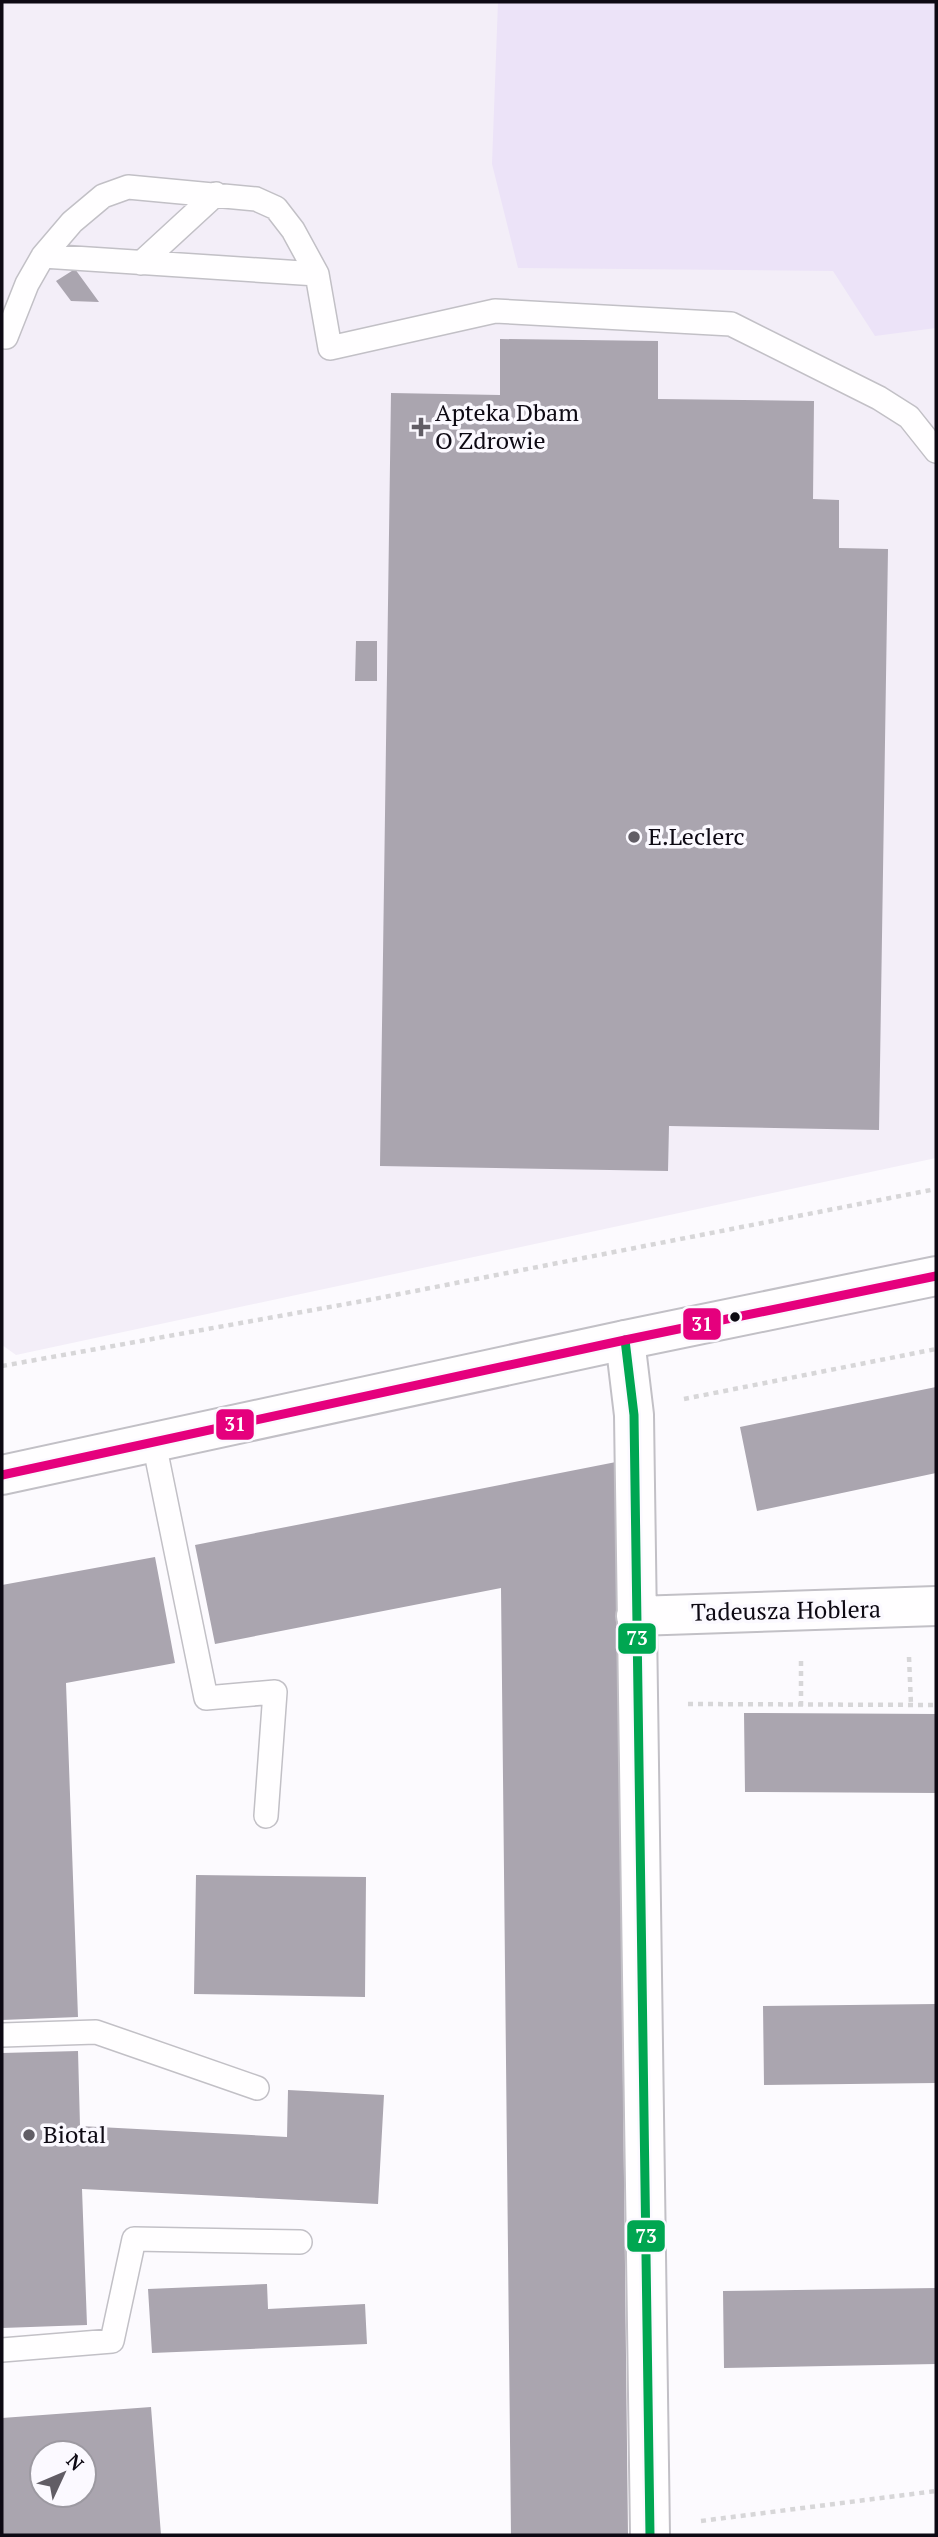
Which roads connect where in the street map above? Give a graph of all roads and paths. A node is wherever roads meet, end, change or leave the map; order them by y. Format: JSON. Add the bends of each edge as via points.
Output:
{"nodes":[{"id":1,"x":216,"y":194,"type":"junction"},
{"id":2,"x":43,"y":256,"type":"junction"},
{"id":3,"x":141,"y":263,"type":"junction"},
{"id":4,"x":317,"y":274,"type":"junction"},
{"id":5,"x":6,"y":337,"type":"dead end"},
{"id":6,"x":936,"y":451,"type":"edge"},
{"id":7,"x":936,"y":1189,"type":"edge"},
{"id":8,"x":936,"y":1276,"type":"edge"},
{"id":9,"x":625,"y":1340,"type":"junction"},
{"id":10,"x":936,"y":1349,"type":"edge"},
{"id":11,"x":2,"y":1366,"type":"edge"},
{"id":12,"x":676,"y":1401,"type":"dead end"},
{"id":13,"x":153,"y":1443,"type":"junction"},
{"id":14,"x":2,"y":1475,"type":"edge"},
{"id":15,"x":936,"y":1606,"type":"edge"},
{"id":16,"x":636,"y":1616,"type":"junction"},
{"id":17,"x":682,"y":1704,"type":"dead end"},
{"id":18,"x":936,"y":1705,"type":"edge"},
{"id":19,"x":266,"y":1816,"type":"dead end"},
{"id":20,"x":2,"y":2035,"type":"edge"},
{"id":21,"x":257,"y":2088,"type":"dead end"},
{"id":22,"x":300,"y":2242,"type":"dead end"},
{"id":23,"x":2,"y":2350,"type":"edge"},
{"id":24,"x":936,"y":2491,"type":"edge"},
{"id":25,"x":650,"y":2531,"type":"edge"}],
"edges":[{"from":1,"to":2,"type":"lane","via":[[128,187],[103,196],[72,222]]},
{"from":1,"to":3,"type":"lane"},
{"from":1,"to":4,"type":"lane","via":[[256,199],[276,208]]},
{"from":2,"to":3,"type":"lane"},
{"from":2,"to":5,"type":"lane"},
{"from":3,"to":4,"type":"lane"},
{"from":4,"to":6,"type":"lane","via":[[330,348],[495,311],[731,324],[879,398],[909,417]]},
{"from":7,"to":11,"type":"path"},
{"from":8,"to":9,"type":"street"},
{"from":9,"to":13,"type":"street"},
{"from":9,"to":16,"type":"street","via":[[634,1415]]},
{"from":10,"to":12,"type":"path"},
{"from":13,"to":14,"type":"street"},
{"from":13,"to":19,"type":"lane","via":[[206,1698],[275,1692]]},
{"from":15,"to":16,"type":"street","name":"Tadeusza Hoblera"},
{"from":16,"to":25,"type":"street"},
{"from":17,"to":18,"type":"path"},
{"from":20,"to":21,"type":"lane","via":[[96,2032]]},
{"from":22,"to":23,"type":"lane","via":[[134,2239],[112,2341]]},
{"from":24,"to":25,"type":"path"}]}
